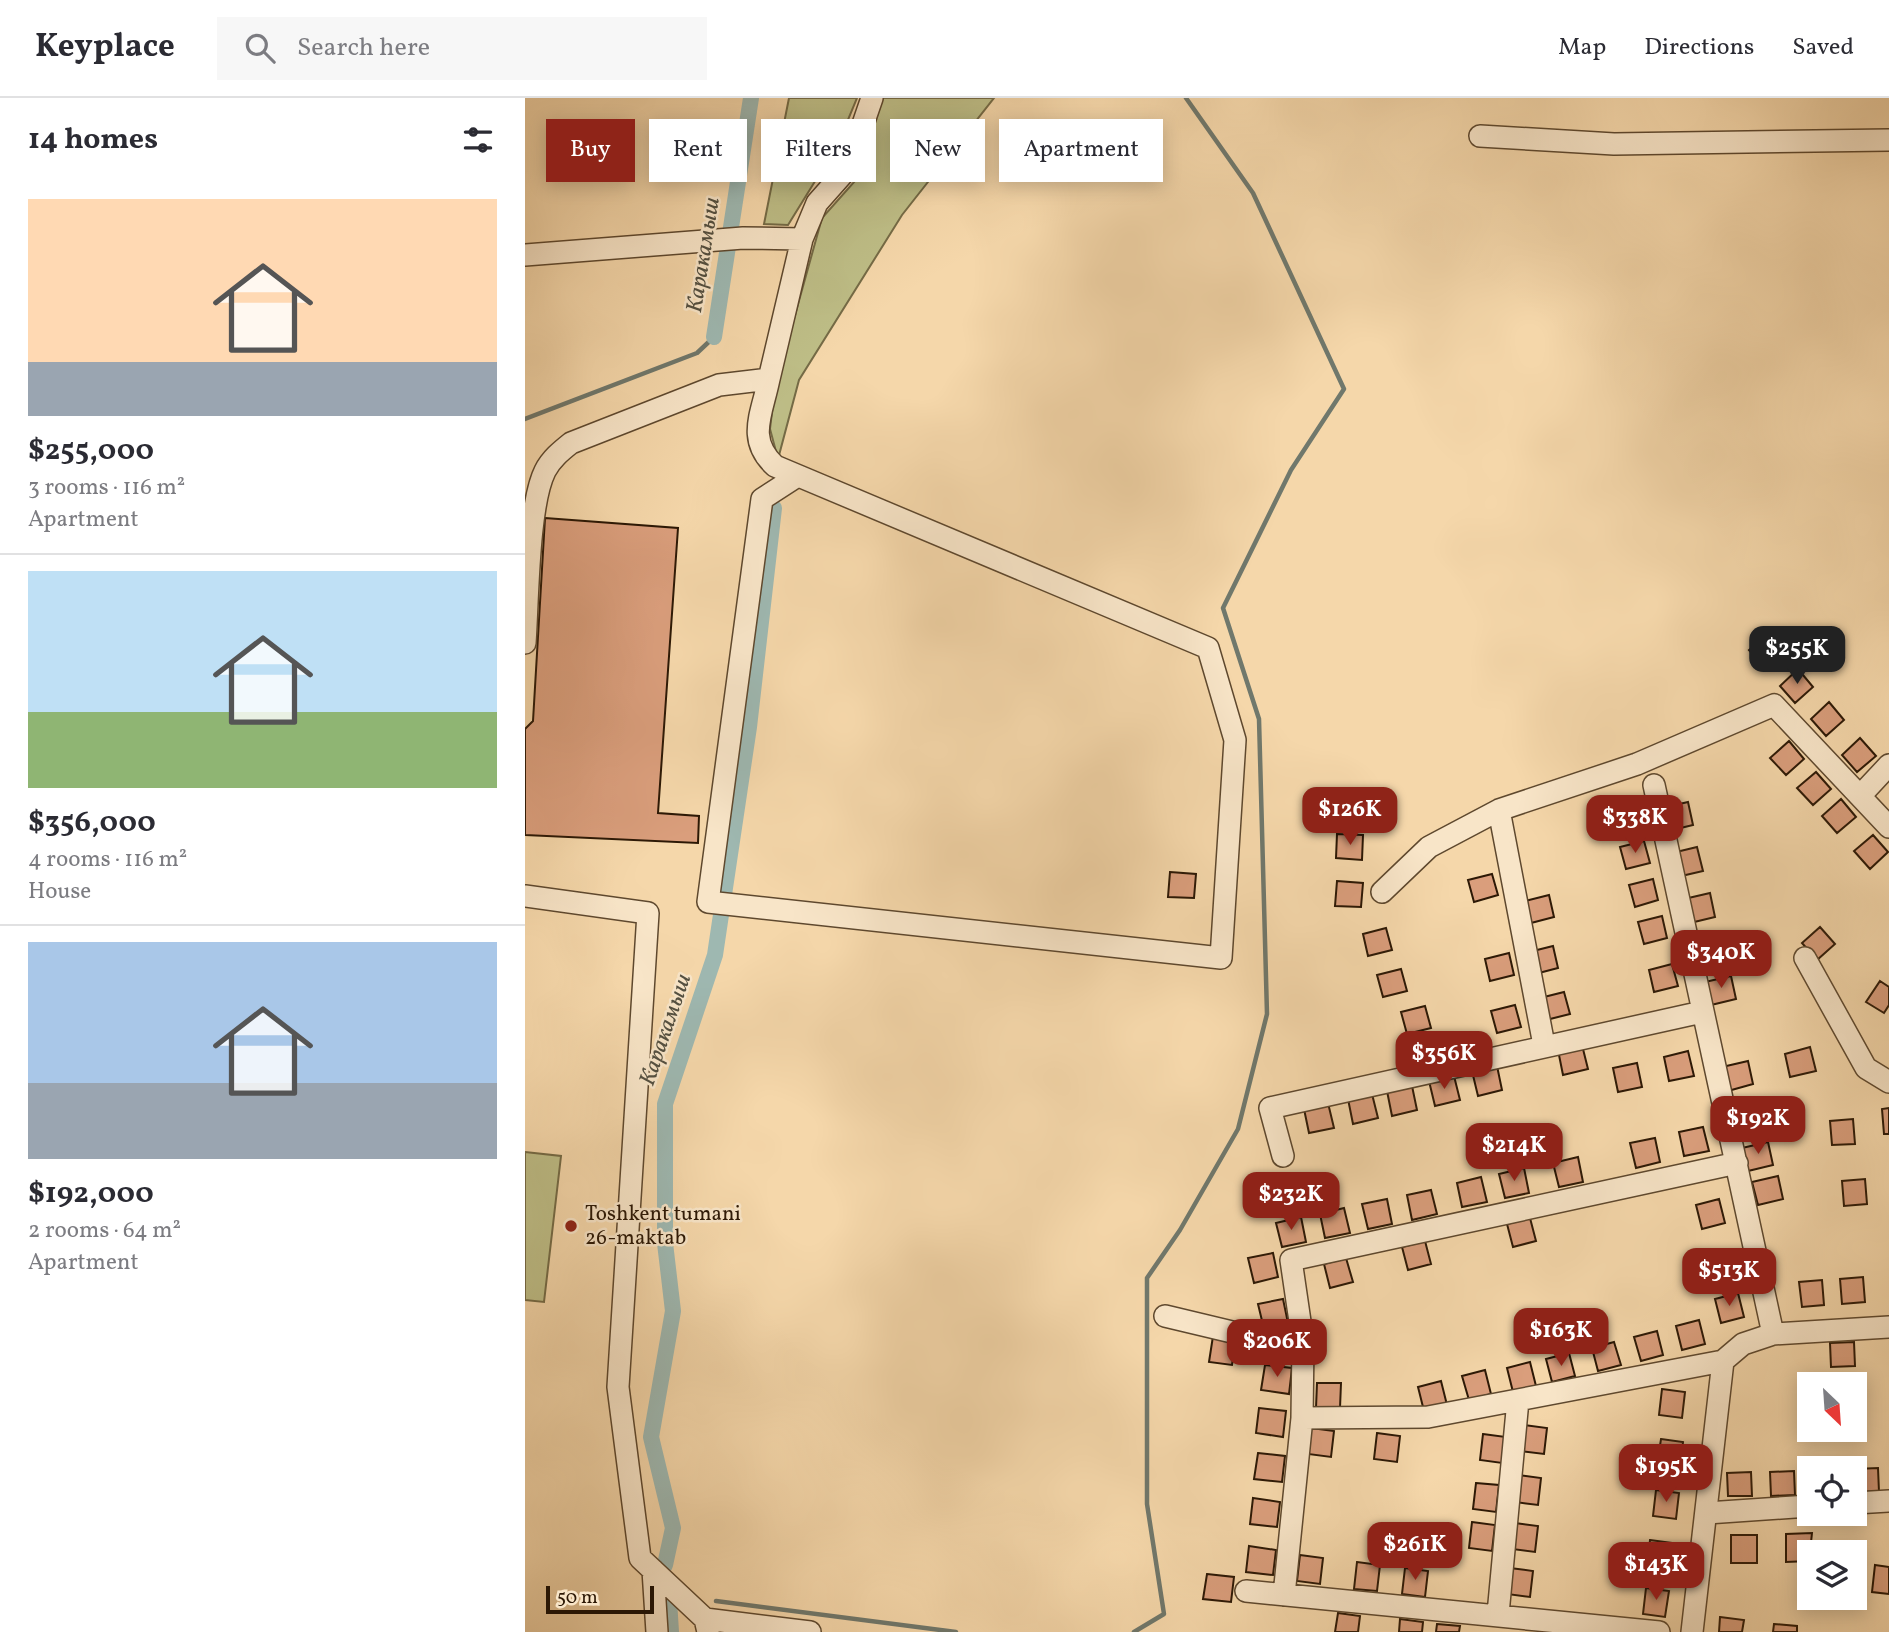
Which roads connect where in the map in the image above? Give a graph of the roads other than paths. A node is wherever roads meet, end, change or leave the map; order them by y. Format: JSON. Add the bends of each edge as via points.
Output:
{"nodes":[{"id":1,"x":871,"y":98,"type":"edge"},
{"id":2,"x":1480,"y":136,"type":"dead end"},
{"id":3,"x":1889,"y":140,"type":"edge"},
{"id":4,"x":802,"y":239,"type":"junction"},
{"id":5,"x":525,"y":255,"type":"edge"},
{"id":6,"x":769,"y":379,"type":"junction"},
{"id":7,"x":796,"y":477,"type":"junction"},
{"id":8,"x":525,"y":643,"type":"edge"},
{"id":9,"x":1889,"y":765,"type":"edge"},
{"id":10,"x":1654,"y":785,"type":"dead end"},
{"id":11,"x":1860,"y":796,"type":"junction"},
{"id":12,"x":1499,"y":810,"type":"junction"},
{"id":13,"x":1889,"y":827,"type":"edge"},
{"id":14,"x":1382,"y":892,"type":"dead end"},
{"id":15,"x":525,"y":896,"type":"edge"},
{"id":16,"x":1805,"y":958,"type":"dead end"},
{"id":17,"x":1702,"y":1012,"type":"junction"},
{"id":18,"x":1543,"y":1045,"type":"junction"},
{"id":19,"x":1889,"y":1082,"type":"edge"},
{"id":20,"x":1283,"y":1156,"type":"dead end"},
{"id":21,"x":1737,"y":1163,"type":"junction"},
{"id":22,"x":1165,"y":1316,"type":"dead end"},
{"id":23,"x":1889,"y":1327,"type":"edge"},
{"id":24,"x":1773,"y":1334,"type":"junction"},
{"id":25,"x":1303,"y":1342,"type":"junction"},
{"id":26,"x":1723,"y":1361,"type":"junction"},
{"id":27,"x":1518,"y":1401,"type":"junction"},
{"id":28,"x":1301,"y":1418,"type":"junction"},
{"id":29,"x":1889,"y":1501,"type":"edge"},
{"id":30,"x":1867,"y":1502,"type":"edge"},
{"id":31,"x":1797,"y":1507,"type":"edge"},
{"id":32,"x":1706,"y":1513,"type":"junction"},
{"id":33,"x":653,"y":1570,"type":"junction"},
{"id":34,"x":1246,"y":1591,"type":"dead end"},
{"id":35,"x":1284,"y":1595,"type":"junction"},
{"id":36,"x":1498,"y":1614,"type":"junction"},
{"id":37,"x":707,"y":1625,"type":"edge"},
{"id":38,"x":657,"y":1632,"type":"edge"},
{"id":39,"x":810,"y":1632,"type":"edge"},
{"id":40,"x":1659,"y":1632,"type":"edge"},
{"id":41,"x":1692,"y":1632,"type":"edge"}],
"edges":[{"from":1,"to":4,"type":"street","via":[[848,168],[817,203]]},
{"from":2,"to":3,"type":"street","via":[[1614,144]]},
{"from":4,"to":5,"type":"street","via":[[743,238]]},
{"from":4,"to":6,"type":"street"},
{"from":6,"to":7,"type":"street","via":[[756,440],[762,454]]},
{"from":6,"to":8,"type":"street","via":[[719,384],[571,443],[556,455],[545,470],[535,509]]},
{"from":7,"to":7,"type":"street","via":[[762,499],[708,902],[1221,958],[1235,740],[1208,648]]},
{"from":9,"to":11,"type":"street"},
{"from":10,"to":17,"type":"street"},
{"from":11,"to":12,"type":"street","via":[[1774,705],[1637,764]]},
{"from":11,"to":13,"type":"street"},
{"from":12,"to":14,"type":"street","via":[[1429,847]]},
{"from":12,"to":18,"type":"street"},
{"from":15,"to":33,"type":"street","via":[[648,913],[618,1387],[640,1558]]},
{"from":16,"to":19,"type":"street","via":[[1866,1068]]},
{"from":17,"to":18,"type":"street"},
{"from":17,"to":21,"type":"street"},
{"from":18,"to":20,"type":"street","via":[[1270,1108]]},
{"from":21,"to":24,"type":"street"},
{"from":21,"to":25,"type":"street","via":[[1291,1260]]},
{"from":22,"to":25,"type":"street","via":[[1270,1340]]},
{"from":23,"to":24,"type":"street"},
{"from":24,"to":26,"type":"street","via":[[1743,1344]]},
{"from":25,"to":28,"type":"street"},
{"from":26,"to":27,"type":"street"},
{"from":26,"to":32,"type":"street"},
{"from":27,"to":28,"type":"street","via":[[1428,1417]]},
{"from":27,"to":36,"type":"street"},
{"from":28,"to":35,"type":"street"},
{"from":29,"to":30,"type":"street"},
{"from":31,"to":32,"type":"street"},
{"from":32,"to":41,"type":"street"},
{"from":33,"to":37,"type":"street"},
{"from":33,"to":38,"type":"street"},
{"from":34,"to":35,"type":"street"},
{"from":35,"to":36,"type":"street"},
{"from":36,"to":40,"type":"street"},
{"from":37,"to":39,"type":"street"}]}
